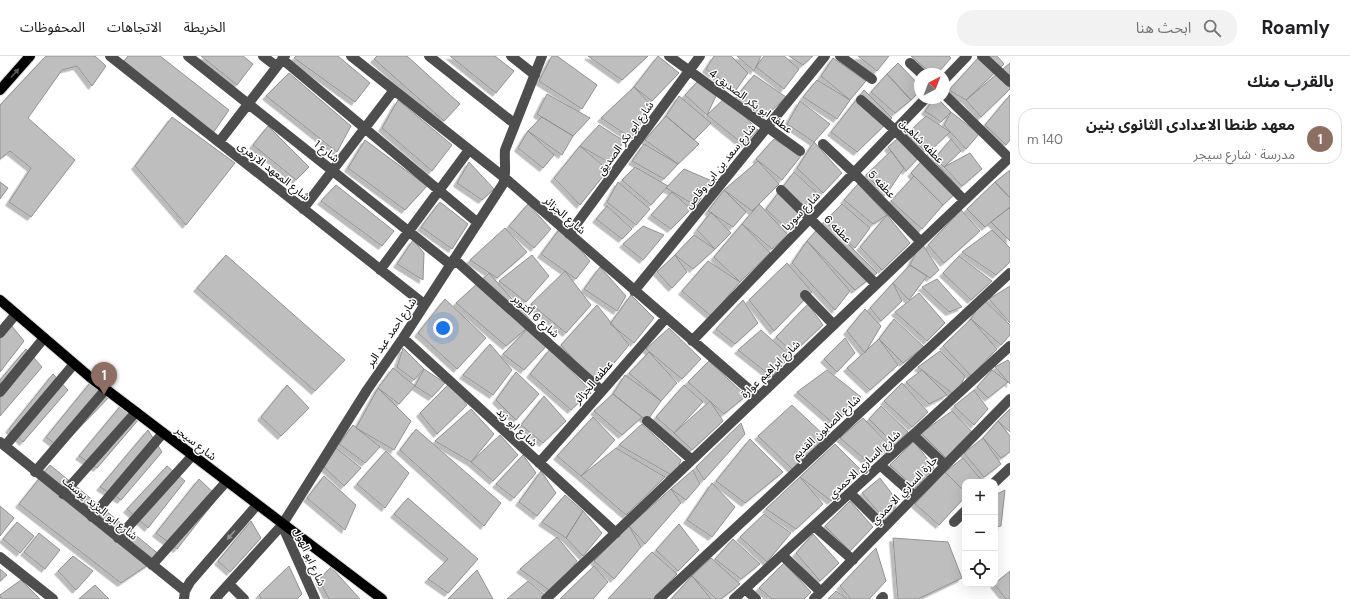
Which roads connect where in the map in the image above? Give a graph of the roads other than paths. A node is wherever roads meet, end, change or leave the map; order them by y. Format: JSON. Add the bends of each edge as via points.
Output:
{"nodes":[{"id":1,"x":30,"y":56,"type":"edge"},
{"id":2,"x":188,"y":56,"type":"edge"},
{"id":3,"x":264,"y":56,"type":"edge"},
{"id":4,"x":351,"y":56,"type":"edge"},
{"id":5,"x":429,"y":56,"type":"edge"},
{"id":6,"x":511,"y":56,"type":"edge"},
{"id":7,"x":542,"y":56,"type":"edge"},
{"id":8,"x":669,"y":56,"type":"edge"},
{"id":9,"x":700,"y":56,"type":"edge"},
{"id":10,"x":825,"y":56,"type":"edge"},
{"id":11,"x":840,"y":56,"type":"edge"},
{"id":12,"x":967,"y":56,"type":"edge"},
{"id":13,"x":982,"y":56,"type":"edge"},
{"id":14,"x":112,"y":57,"type":"edge"},
{"id":15,"x":281,"y":60,"type":"edge"},
{"id":16,"x":363,"y":60,"type":"edge"},
{"id":17,"x":910,"y":63,"type":"dead end"},
{"id":18,"x":915,"y":68,"type":"edge"},
{"id":19,"x":689,"y":70,"type":"junction"},
{"id":20,"x":950,"y":74,"type":"edge"},
{"id":21,"x":535,"y":75,"type":"junction"},
{"id":22,"x":872,"y":79,"type":"dead end"},
{"id":23,"x":1010,"y":82,"type":"edge"},
{"id":24,"x":0,"y":90,"type":"edge"},
{"id":25,"x":394,"y":90,"type":"junction"},
{"id":26,"x":861,"y":100,"type":"dead end"},
{"id":27,"x":950,"y":100,"type":"edge"},
{"id":28,"x":248,"y":104,"type":"junction"},
{"id":29,"x":920,"y":104,"type":"edge"},
{"id":30,"x":515,"y":124,"type":"junction"},
{"id":31,"x":767,"y":127,"type":"junction"},
{"id":32,"x":365,"y":128,"type":"junction"},
{"id":33,"x":895,"y":130,"type":"junction"},
{"id":34,"x":219,"y":142,"type":"junction"},
{"id":35,"x":823,"y":144,"type":"dead end"},
{"id":36,"x":469,"y":150,"type":"junction"},
{"id":37,"x":800,"y":151,"type":"dead end"},
{"id":38,"x":1009,"y":158,"type":"edge"},
{"id":39,"x":332,"y":171,"type":"junction"},
{"id":40,"x":854,"y":173,"type":"junction"},
{"id":41,"x":505,"y":178,"type":"junction"},
{"id":42,"x":439,"y":190,"type":"junction"},
{"id":43,"x":781,"y":190,"type":"dead end"},
{"id":44,"x":964,"y":200,"type":"junction"},
{"id":45,"x":303,"y":209,"type":"junction"},
{"id":46,"x":811,"y":218,"type":"junction"},
{"id":47,"x":478,"y":223,"type":"junction"},
{"id":48,"x":409,"y":231,"type":"junction"},
{"id":49,"x":569,"y":234,"type":"junction"},
{"id":50,"x":921,"y":242,"type":"junction"},
{"id":51,"x":452,"y":262,"type":"junction"},
{"id":52,"x":380,"y":270,"type":"junction"},
{"id":53,"x":1010,"y":273,"type":"edge"},
{"id":54,"x":876,"y":284,"type":"junction"},
{"id":55,"x":634,"y":291,"type":"junction"},
{"id":56,"x":805,"y":294,"type":"dead end"},
{"id":57,"x":0,"y":300,"type":"edge"},
{"id":58,"x":424,"y":304,"type":"junction"},
{"id":59,"x":16,"y":314,"type":"junction"},
{"id":60,"x":666,"y":318,"type":"junction"},
{"id":61,"x":834,"y":325,"type":"junction"},
{"id":62,"x":0,"y":333,"type":"edge"},
{"id":63,"x":44,"y":338,"type":"junction"},
{"id":64,"x":403,"y":338,"type":"junction"},
{"id":65,"x":692,"y":341,"type":"junction"},
{"id":66,"x":1010,"y":346,"type":"edge"},
{"id":67,"x":74,"y":364,"type":"junction"},
{"id":68,"x":106,"y":389,"type":"junction"},
{"id":69,"x":602,"y":391,"type":"junction"},
{"id":70,"x":0,"y":392,"type":"edge"},
{"id":71,"x":758,"y":397,"type":"junction"},
{"id":72,"x":1010,"y":399,"type":"edge"},
{"id":73,"x":136,"y":412,"type":"junction"},
{"id":74,"x":647,"y":421,"type":"dead end"},
{"id":75,"x":163,"y":433,"type":"junction"},
{"id":76,"x":913,"y":435,"type":"junction"},
{"id":77,"x":2,"y":444,"type":"edge"},
{"id":78,"x":192,"y":456,"type":"junction"},
{"id":79,"x":692,"y":460,"type":"junction"},
{"id":80,"x":539,"y":463,"type":"junction"},
{"id":81,"x":880,"y":465,"type":"junction"},
{"id":82,"x":945,"y":465,"type":"junction"},
{"id":83,"x":1010,"y":470,"type":"edge"},
{"id":84,"x":36,"y":472,"type":"junction"},
{"id":85,"x":998,"y":480,"type":"edge"},
{"id":86,"x":226,"y":482,"type":"junction"},
{"id":87,"x":850,"y":493,"type":"junction"},
{"id":88,"x":63,"y":494,"type":"junction"},
{"id":89,"x":915,"y":496,"type":"junction"},
{"id":90,"x":257,"y":505,"type":"junction"},
{"id":91,"x":962,"y":514,"type":"edge"},
{"id":92,"x":92,"y":517,"type":"junction"},
{"id":93,"x":954,"y":522,"type":"dead end"},
{"id":94,"x":282,"y":525,"type":"junction"},
{"id":95,"x":814,"y":526,"type":"junction"},
{"id":96,"x":884,"y":527,"type":"junction"},
{"id":97,"x":616,"y":533,"type":"junction"},
{"id":98,"x":118,"y":538,"type":"junction"},
{"id":99,"x":782,"y":555,"type":"junction"},
{"id":100,"x":0,"y":556,"type":"edge"},
{"id":101,"x":852,"y":560,"type":"junction"},
{"id":102,"x":152,"y":565,"type":"junction"},
{"id":103,"x":229,"y":584,"type":"junction"},
{"id":104,"x":745,"y":589,"type":"junction"},
{"id":105,"x":185,"y":595,"type":"edge"},
{"id":106,"x":818,"y":596,"type":"edge"},
{"id":107,"x":53,"y":599,"type":"edge"},
{"id":108,"x":215,"y":599,"type":"edge"},
{"id":109,"x":244,"y":599,"type":"edge"},
{"id":110,"x":315,"y":599,"type":"edge"},
{"id":111,"x":382,"y":599,"type":"edge"},
{"id":112,"x":546,"y":599,"type":"edge"},
{"id":113,"x":659,"y":599,"type":"edge"},
{"id":114,"x":734,"y":599,"type":"edge"},
{"id":115,"x":756,"y":599,"type":"edge"}],
"edges":[{"from":24,"to":1,"type":"main road","one_way":true},
{"from":2,"to":28,"type":"street","name":"شارع 1"},
{"from":3,"to":15,"type":"street"},
{"from":4,"to":16,"type":"street","name":"شارع الجزائر"},
{"from":5,"to":30,"type":"street"},
{"from":6,"to":21,"type":"street"},
{"from":7,"to":21,"type":"street"},
{"from":8,"to":19,"type":"street","name":"عطفه ابو بكر الصديق 4"},
{"from":9,"to":19,"type":"street","name":"شارع ابو بكر الصديق"},
{"from":10,"to":31,"type":"street","name":"شارع سعد بن ابى وقاص"},
{"from":11,"to":22,"type":"street"},
{"from":12,"to":20,"type":"street"},
{"from":13,"to":23,"type":"street"},
{"from":14,"to":34,"type":"street","name":"شارع المعهد الازهرى"},
{"from":15,"to":28,"type":"street"},
{"from":15,"to":32,"type":"street"},
{"from":16,"to":25,"type":"street","name":"شارع الجزائر"},
{"from":17,"to":18,"type":"street"},
{"from":19,"to":31,"type":"street","name":"عطفه ابو بكر الصديق 4"},
{"from":19,"to":49,"type":"street","name":"شارع ابو بكر الصديق"},
{"from":21,"to":30,"type":"street"},
{"from":25,"to":32,"type":"street"},
{"from":25,"to":36,"type":"street","name":"شارع الجزائر"},
{"from":26,"to":33,"type":"street","name":"عطفه شاهين"},
{"from":27,"to":38,"type":"street"},
{"from":28,"to":34,"type":"street"},
{"from":28,"to":39,"type":"street","name":"شارع 1"},
{"from":29,"to":33,"type":"street","name":"شارع سوريا"},
{"from":30,"to":41,"type":"street","via":[[505,150]]},
{"from":31,"to":37,"type":"street","name":"عطفه ابو بكر الصديق 4"},
{"from":31,"to":55,"type":"street","name":"شارع سعد بن ابى وقاص"},
{"from":32,"to":39,"type":"street"},
{"from":32,"to":42,"type":"street"},
{"from":33,"to":40,"type":"street","name":"شارع سوريا"},
{"from":33,"to":44,"type":"street","name":"عطفه شاهين"},
{"from":34,"to":45,"type":"street","name":"شارع المعهد الازهرى"},
{"from":35,"to":40,"type":"street","name":"عطفه 5"},
{"from":36,"to":41,"type":"street","name":"شارع الجزائر"},
{"from":36,"to":42,"type":"street"},
{"from":38,"to":44,"type":"street","name":"شارع ابراهيم عوارة"},
{"from":39,"to":45,"type":"street"},
{"from":39,"to":48,"type":"street","name":"شارع 1"},
{"from":40,"to":46,"type":"street","name":"شارع سوريا"},
{"from":40,"to":50,"type":"street","name":"عطفه 5"},
{"from":41,"to":47,"type":"street","name":"شارع احمد عبد البر"},
{"from":41,"to":49,"type":"street","name":"شارع الجزائر"},
{"from":42,"to":47,"type":"street"},
{"from":42,"to":48,"type":"street"},
{"from":43,"to":46,"type":"street","name":"عطفه 6"},
{"from":44,"to":50,"type":"street","name":"شارع ابراهيم عوارة"},
{"from":45,"to":52,"type":"street","name":"شارع المعهد الازهرى"},
{"from":46,"to":54,"type":"street","name":"عطفه 6"},
{"from":46,"to":65,"type":"street","name":"شارع سوريا"},
{"from":47,"to":51,"type":"street","name":"شارع احمد عبد البر"},
{"from":48,"to":51,"type":"street","name":"شارع 1"},
{"from":48,"to":52,"type":"street"},
{"from":49,"to":55,"type":"street","name":"شارع الجزائر"},
{"from":50,"to":54,"type":"street","name":"شارع ابراهيم عوارة"},
{"from":51,"to":58,"type":"street","name":"شارع احمد عبد البر"},
{"from":51,"to":69,"type":"street","name":"شارع 6 أكتوبر"},
{"from":52,"to":58,"type":"street","name":"شارع المعهد الازهرى"},
{"from":53,"to":113,"type":"street","name":"شارع الصابون القديم"},
{"from":54,"to":61,"type":"street","name":"شارع ابراهيم عوارة"},
{"from":55,"to":60,"type":"street","name":"شارع الجزائر"},
{"from":56,"to":61,"type":"street"},
{"from":57,"to":59,"type":"main road","name":"شارع سيجر"},
{"from":58,"to":64,"type":"street","name":"شارع احمد عبد البر"},
{"from":59,"to":62,"type":"street"},
{"from":59,"to":63,"type":"main road","name":"شارع سيجر"},
{"from":60,"to":65,"type":"street","name":"شارع الجزائر"},
{"from":60,"to":69,"type":"street","name":"عطفه الجزائر"},
{"from":61,"to":71,"type":"street","name":"شارع ابراهيم عوارة"},
{"from":63,"to":67,"type":"main road","name":"شارع سيجر"},
{"from":63,"to":70,"type":"street"},
{"from":64,"to":80,"type":"street","name":"شارع ابو زيد"},
{"from":64,"to":94,"type":"street","name":"شارع احمد عبد البر"},
{"from":65,"to":71,"type":"street","name":"شارع الجزائر"},
{"from":66,"to":76,"type":"street","name":"شارع الساري الاحمدي"},
{"from":67,"to":68,"type":"main road","name":"شارع سيجر"},
{"from":67,"to":77,"type":"street"},
{"from":68,"to":73,"type":"main road","name":"شارع سيجر"},
{"from":68,"to":84,"type":"street"},
{"from":69,"to":80,"type":"street","name":"عطفه الجزائر"},
{"from":71,"to":79,"type":"street","name":"شارع ابراهيم عوارة"},
{"from":72,"to":82,"type":"street","name":"حارة الساري الاحمدي"},
{"from":73,"to":75,"type":"main road","name":"شارع سيجر"},
{"from":73,"to":88,"type":"street"},
{"from":74,"to":79,"type":"street"},
{"from":75,"to":78,"type":"main road","name":"شارع سيجر"},
{"from":75,"to":92,"type":"street"},
{"from":76,"to":81,"type":"street","name":"شارع الساري الاحمدي"},
{"from":76,"to":82,"type":"street"},
{"from":77,"to":84,"type":"street","name":"شارع ابو اليزيد يوسف"},
{"from":78,"to":86,"type":"main road","name":"شارع سيجر"},
{"from":78,"to":98,"type":"street"},
{"from":79,"to":97,"type":"street","name":"شارع ابراهيم عوارة"},
{"from":80,"to":97,"type":"street","name":"شارع ابو زيد"},
{"from":81,"to":87,"type":"street","name":"شارع الساري الاحمدي"},
{"from":81,"to":89,"type":"street"},
{"from":82,"to":89,"type":"street","name":"حارة الساري الاحمدي"},
{"from":83,"to":85,"type":"street"},
{"from":84,"to":88,"type":"street","name":"شارع ابو اليزيد يوسف"},
{"from":86,"to":90,"type":"main road","name":"شارع سيجر"},
{"from":86,"to":102,"type":"street"},
{"from":87,"to":95,"type":"street","name":"شارع الساري الاحمدي"},
{"from":87,"to":96,"type":"street"},
{"from":88,"to":92,"type":"street","name":"شارع ابو اليزيد يوسف"},
{"from":89,"to":96,"type":"street","name":"حارة الساري الاحمدي"},
{"from":90,"to":94,"type":"main road","name":"شارع سيجر"},
{"from":90,"to":105,"type":"street","one_way":true,"via":[[190,582]]},
{"from":91,"to":93,"type":"street"},
{"from":92,"to":98,"type":"street","name":"شارع ابو اليزيد يوسف"},
{"from":94,"to":103,"type":"street","name":"شارع احمد عبد البر"},
{"from":94,"to":110,"type":"street","name":"شارع ابو الهول"},
{"from":94,"to":111,"type":"main road","name":"شارع سيجر"},
{"from":95,"to":99,"type":"street","name":"شارع الساري الاحمدي"},
{"from":95,"to":101,"type":"street"},
{"from":96,"to":101,"type":"street","name":"حارة الساري الاحمدي"},
{"from":97,"to":112,"type":"street","name":"شارع ابراهيم عوارة"},
{"from":98,"to":102,"type":"street","name":"شارع ابو اليزيد يوسف"},
{"from":99,"to":104,"type":"street","name":"شارع الساري الاحمدي"},
{"from":99,"to":106,"type":"street"},
{"from":100,"to":107,"type":"street"},
{"from":101,"to":106,"type":"street","name":"حارة الساري الاحمدي"},
{"from":102,"to":105,"type":"street","name":"شارع ابو اليزيد يوسف"},
{"from":103,"to":108,"type":"street","name":"شارع احمد عبد البر"},
{"from":103,"to":109,"type":"street"},
{"from":104,"to":114,"type":"street","name":"شارع الساري الاحمدي"},
{"from":104,"to":115,"type":"street"}]}
